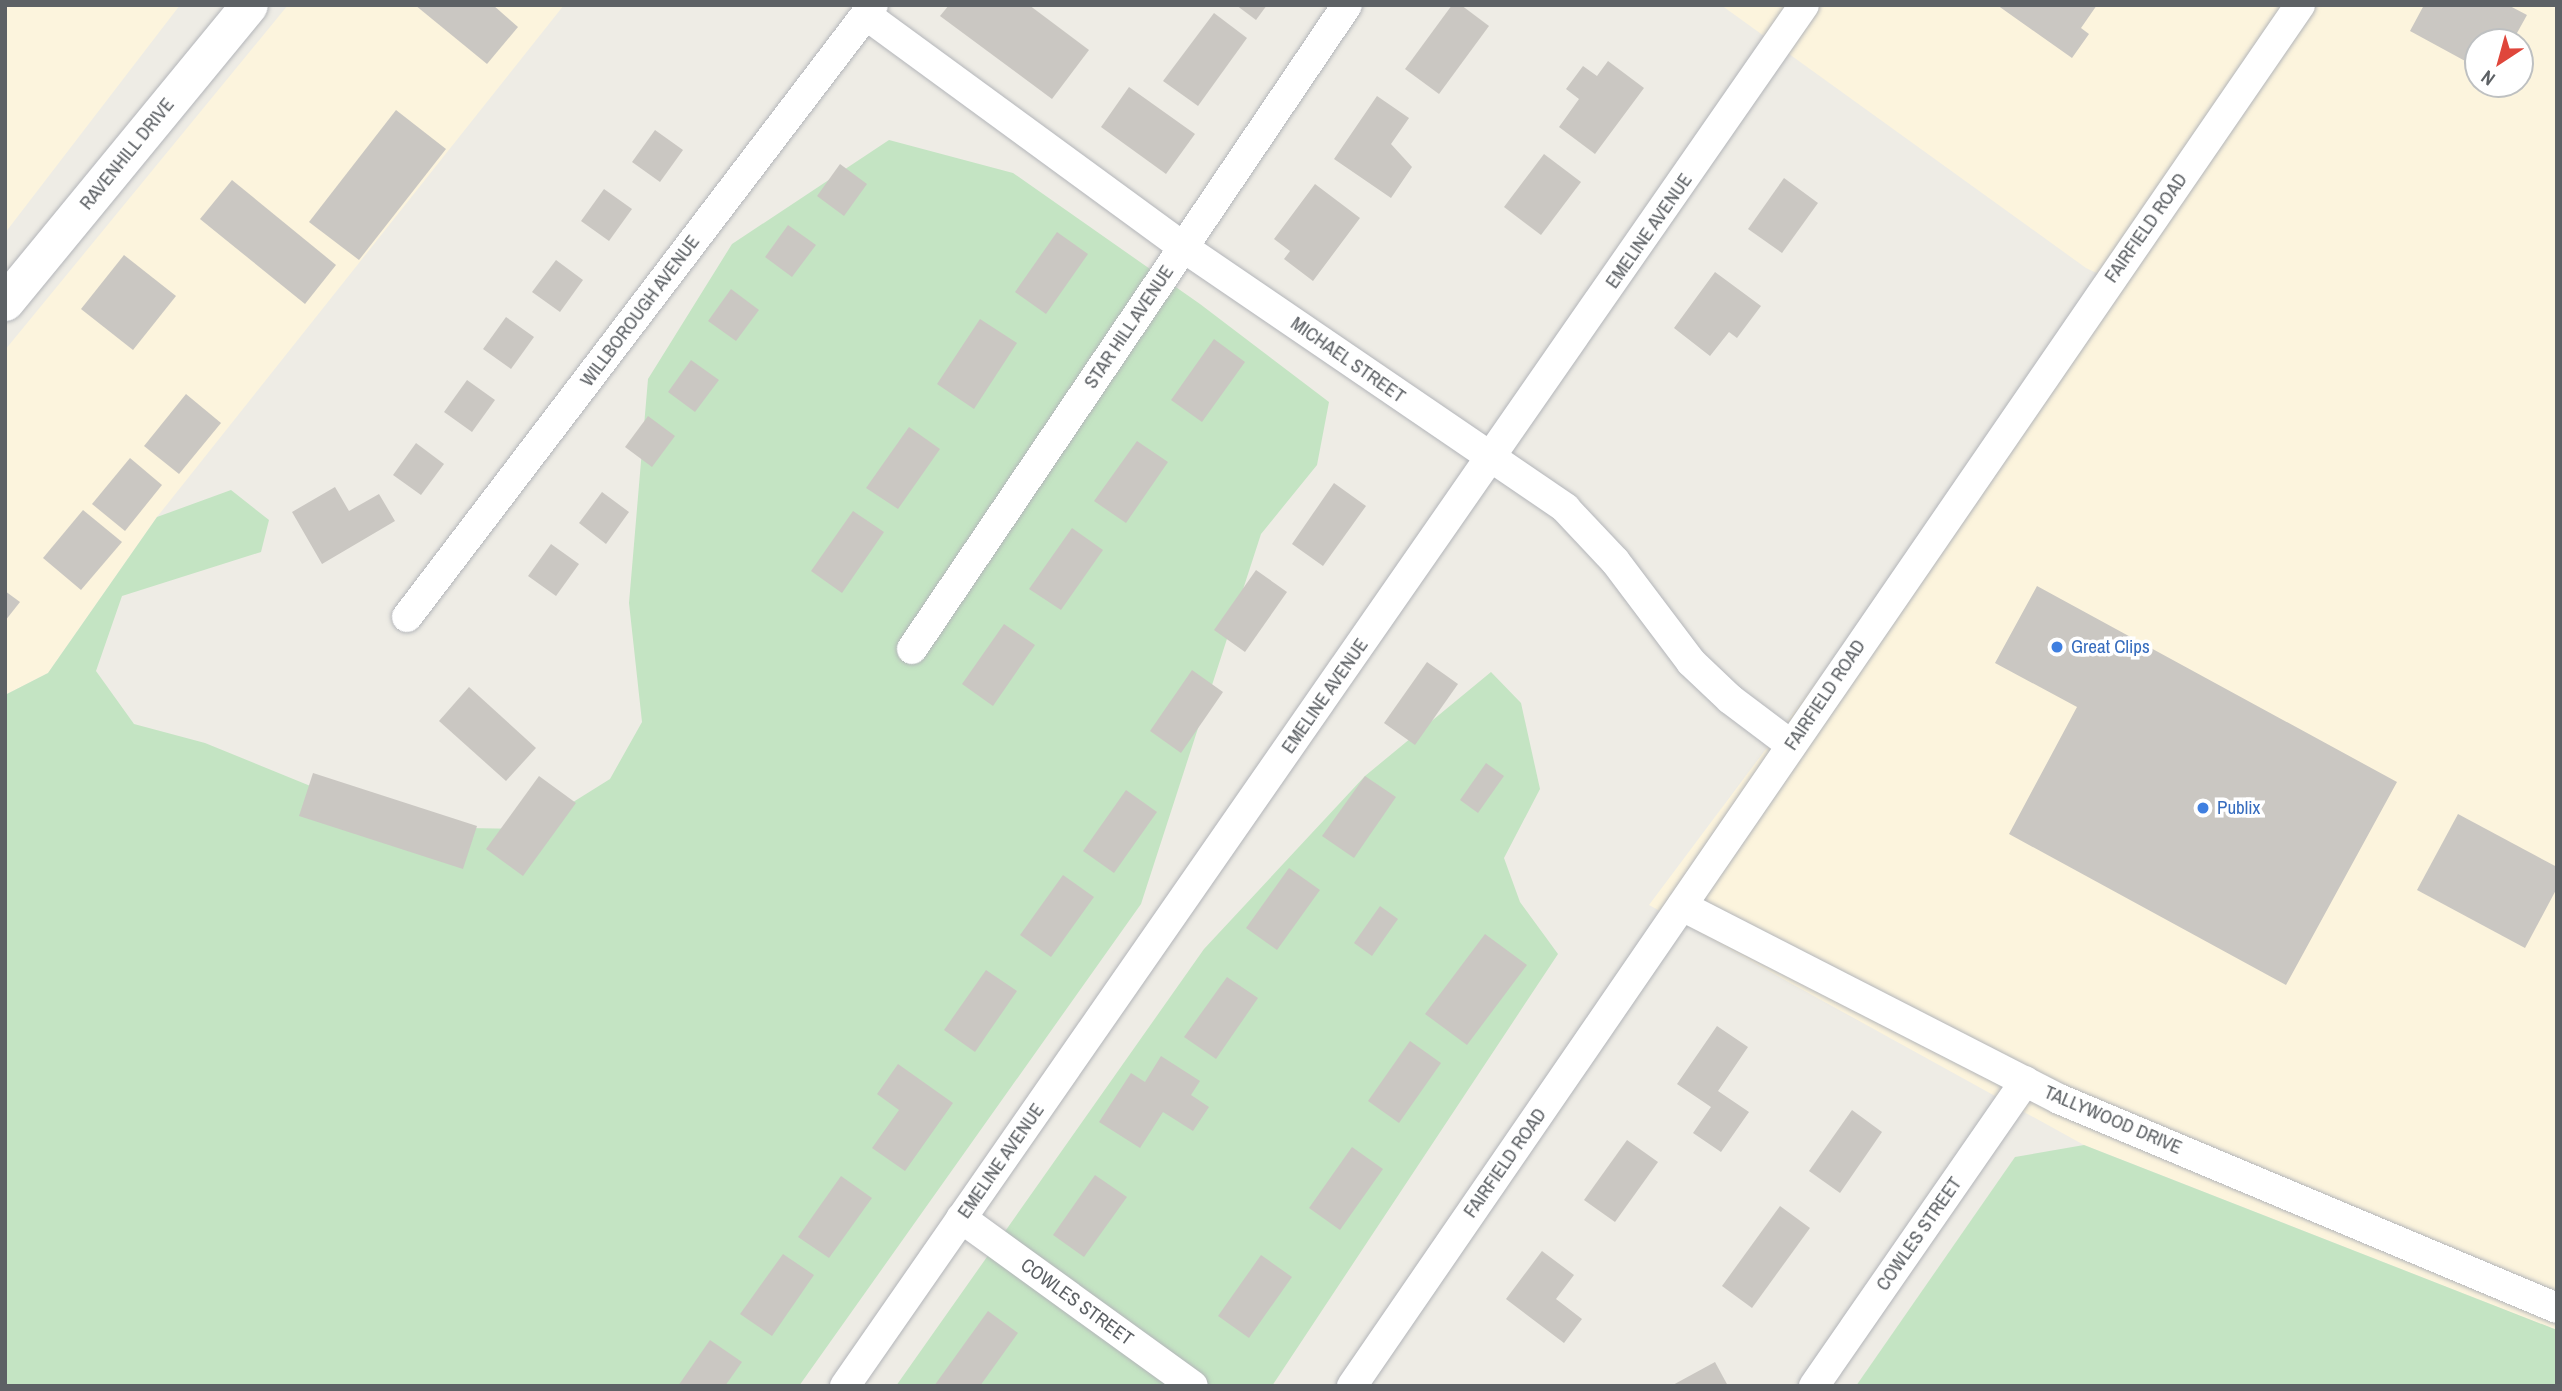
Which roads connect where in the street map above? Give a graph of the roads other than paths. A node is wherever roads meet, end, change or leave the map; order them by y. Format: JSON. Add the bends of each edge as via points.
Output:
{"nodes":[{"id":1,"x":249,"y":5,"type":"edge"},
{"id":2,"x":1347,"y":5,"type":"edge"},
{"id":3,"x":1804,"y":5,"type":"edge"},
{"id":4,"x":2300,"y":5,"type":"edge"},
{"id":5,"x":869,"y":10,"type":"edge"},
{"id":6,"x":1183,"y":247,"type":"junction"},
{"id":7,"x":5,"y":302,"type":"edge"},
{"id":8,"x":1490,"y":458,"type":"junction"},
{"id":9,"x":407,"y":617,"type":"dead end"},
{"id":10,"x":912,"y":649,"type":"dead end"},
{"id":11,"x":1791,"y":745,"type":"junction"},
{"id":12,"x":1682,"y":906,"type":"junction"},
{"id":13,"x":2025,"y":1081,"type":"junction"},
{"id":14,"x":961,"y":1218,"type":"junction"},
{"id":15,"x":2557,"y":1308,"type":"edge"},
{"id":16,"x":845,"y":1386,"type":"edge"},
{"id":17,"x":1193,"y":1386,"type":"edge"},
{"id":18,"x":1352,"y":1386,"type":"edge"},
{"id":19,"x":1814,"y":1386,"type":"edge"}],
"edges":[{"from":1,"to":7,"type":"street","name":"RAVENHILL DRIVE"},
{"from":2,"to":6,"type":"street","name":"STAR HILL AVENUE"},
{"from":3,"to":8,"type":"street","name":"EMELINE AVENUE"},
{"from":4,"to":11,"type":"street","name":"FAIRFIELD ROAD"},
{"from":5,"to":6,"type":"street","name":"MICHAEL STREET"},
{"from":5,"to":9,"type":"street","name":"WILLBOROUGH AVENUE"},
{"from":6,"to":8,"type":"street","name":"MICHAEL STREET"},
{"from":6,"to":10,"type":"street","name":"STAR HILL AVENUE"},
{"from":8,"to":11,"type":"street","name":"MICHAEL STREET","via":[[1565,508],[1615,561],[1690,662]]},
{"from":8,"to":14,"type":"street","name":"EMELINE AVENUE"},
{"from":11,"to":12,"type":"street","name":"FAIRFIELD ROAD"},
{"from":12,"to":13,"type":"street","name":"TALLYWOOD DRIVE"},
{"from":12,"to":18,"type":"street","name":"FAIRFIELD ROAD"},
{"from":13,"to":15,"type":"street","name":"TALLYWOOD DRIVE"},
{"from":13,"to":19,"type":"street","name":"COWLES STREET"},
{"from":14,"to":16,"type":"street","name":"EMELINE AVENUE"},
{"from":14,"to":17,"type":"street","name":"COWLES STREET"}]}
